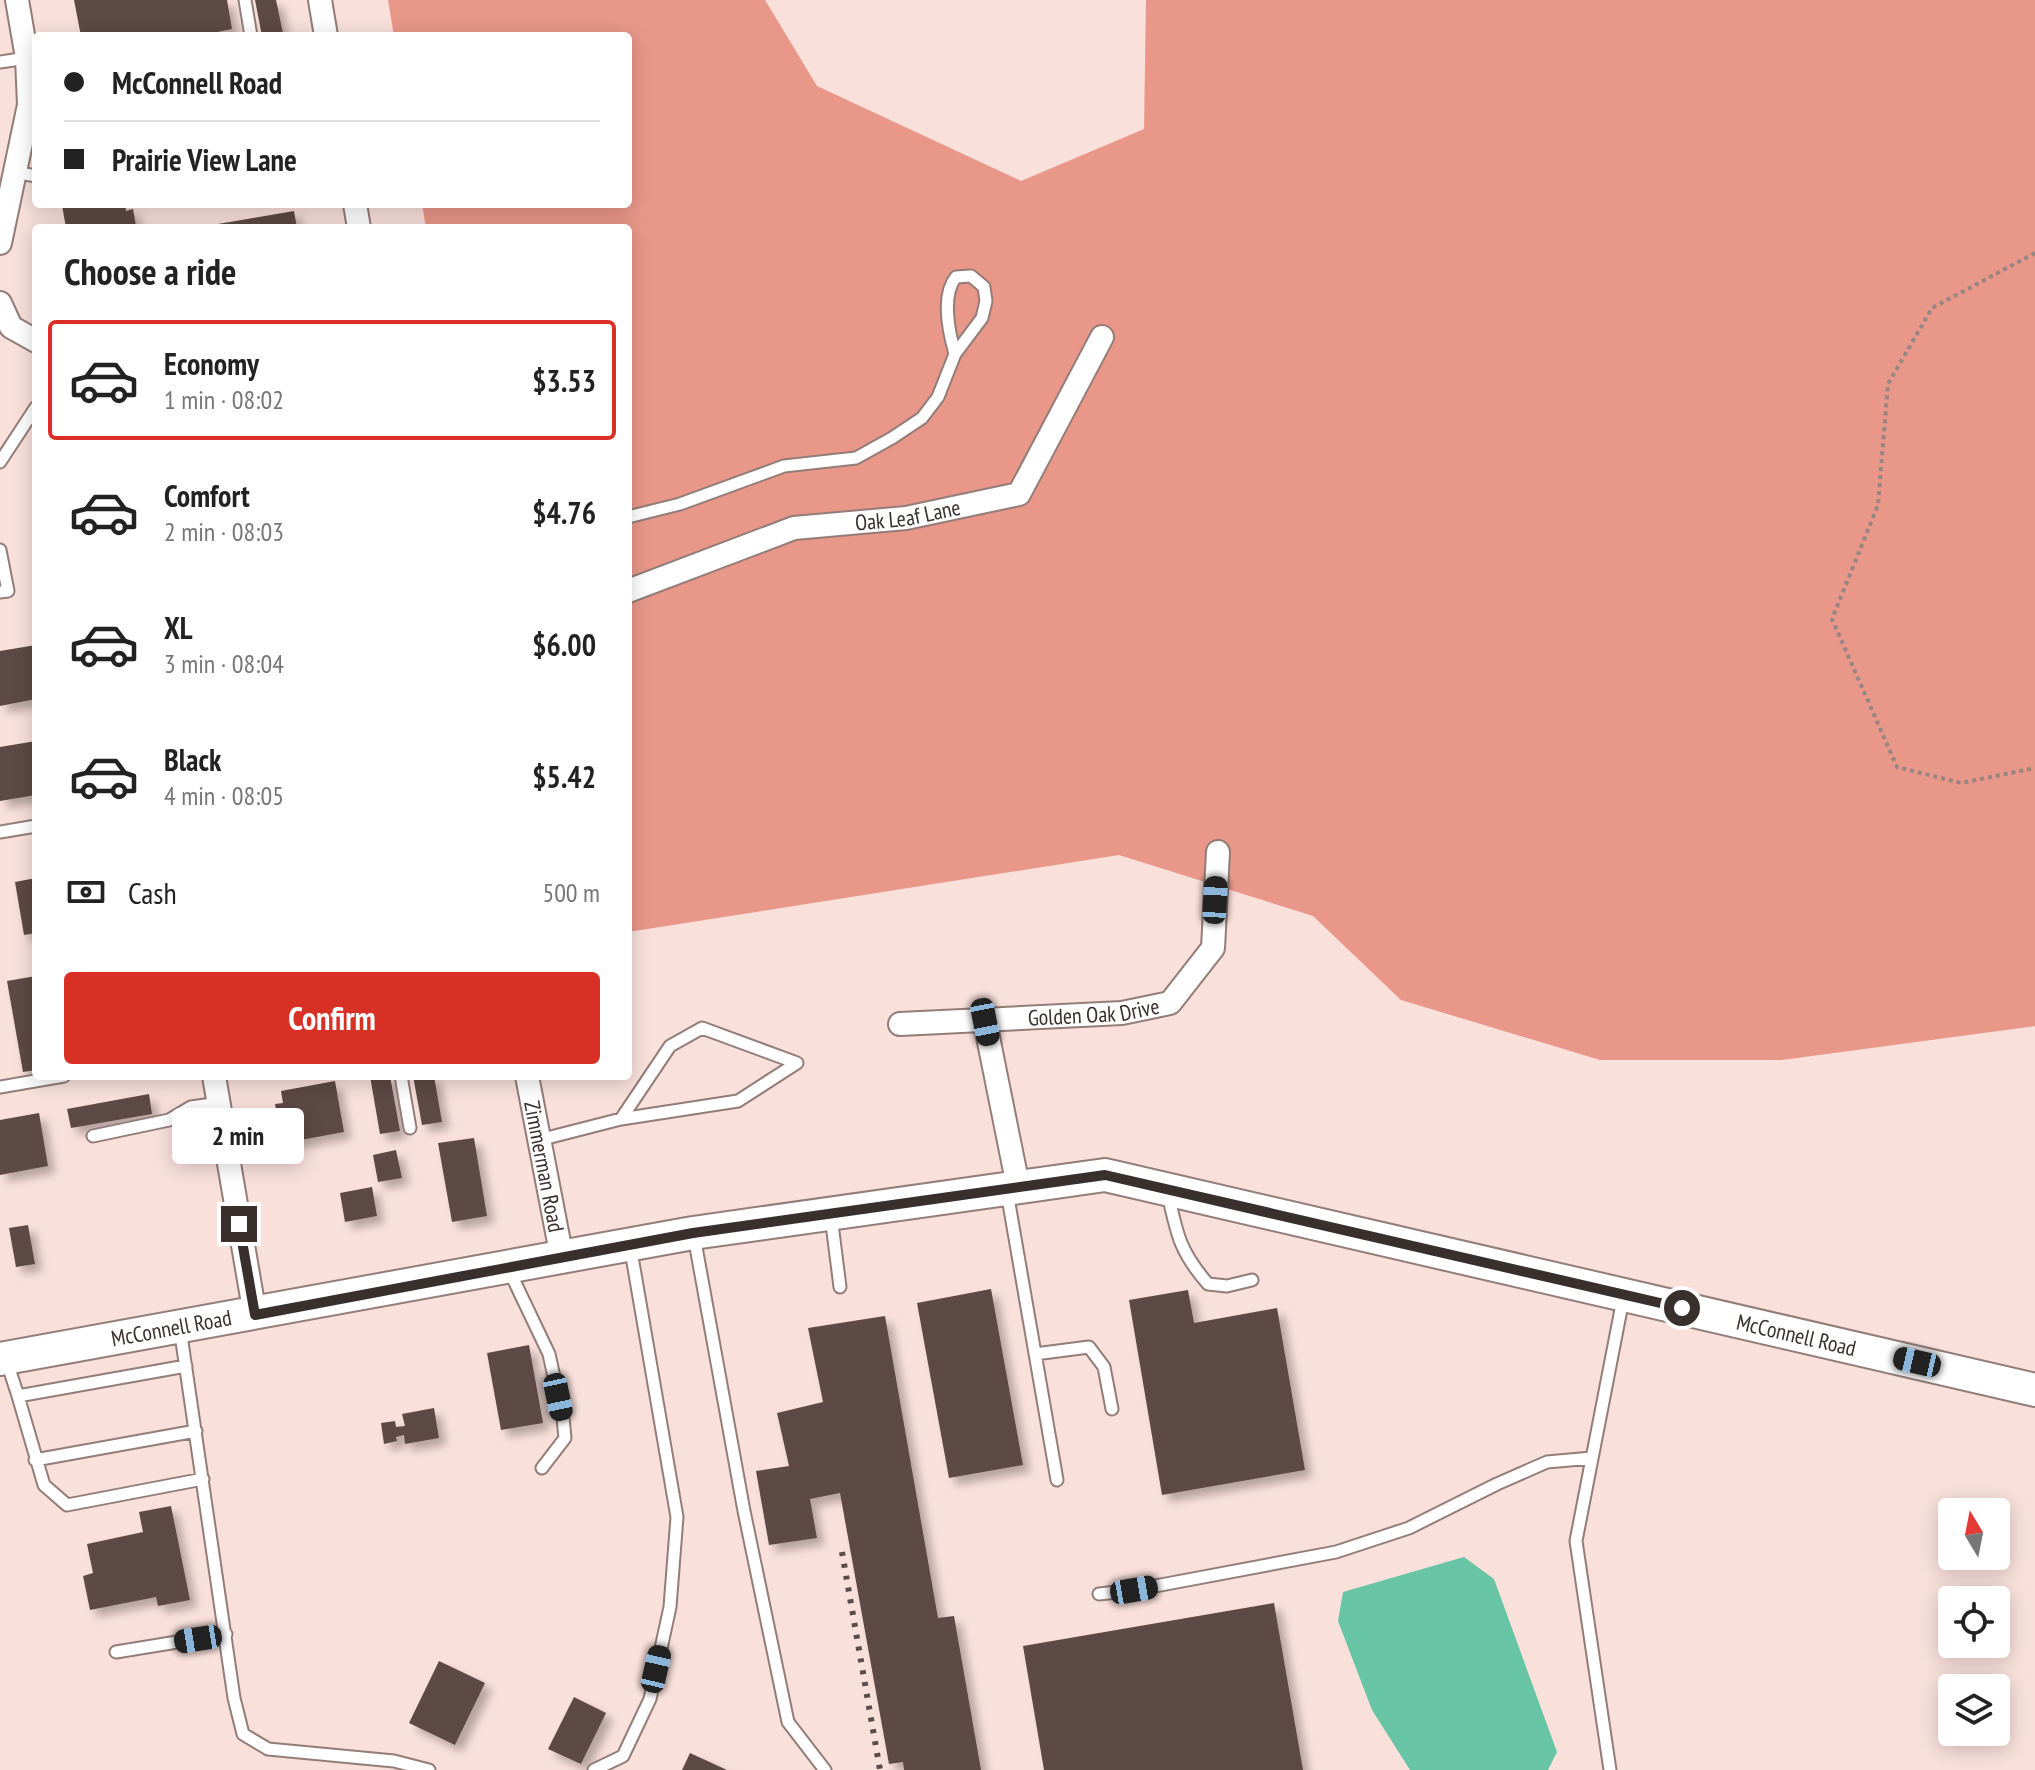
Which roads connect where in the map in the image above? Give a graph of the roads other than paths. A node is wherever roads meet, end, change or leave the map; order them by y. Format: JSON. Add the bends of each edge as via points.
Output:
{"nodes":[{"id":1,"x":17,"y":0,"type":"edge"},
{"id":2,"x":245,"y":0,"type":"edge"},
{"id":3,"x":320,"y":0,"type":"edge"},
{"id":4,"x":250,"y":32,"type":"edge"},
{"id":5,"x":325,"y":32,"type":"edge"},
{"id":6,"x":27,"y":58,"type":"junction"},
{"id":7,"x":0,"y":62,"type":"edge"},
{"id":8,"x":32,"y":106,"type":"edge"},
{"id":9,"x":25,"y":174,"type":"edge"},
{"id":10,"x":0,"y":243,"type":"edge"},
{"id":11,"x":0,"y":303,"type":"edge"},
{"id":12,"x":1102,"y":337,"type":"dead end"},
{"id":13,"x":32,"y":339,"type":"edge"},
{"id":14,"x":955,"y":354,"type":"junction"},
{"id":15,"x":32,"y":413,"type":"edge"},
{"id":16,"x":0,"y":462,"type":"edge"},
{"id":17,"x":632,"y":516,"type":"edge"},
{"id":18,"x":0,"y":550,"type":"edge"},
{"id":19,"x":632,"y":589,"type":"edge"},
{"id":20,"x":0,"y":592,"type":"edge"},
{"id":21,"x":32,"y":827,"type":"edge"},
{"id":22,"x":0,"y":832,"type":"edge"},
{"id":23,"x":1218,"y":852,"type":"dead end"},
{"id":24,"x":985,"y":1022,"type":"junction"},
{"id":25,"x":900,"y":1024,"type":"dead end"},
{"id":26,"x":41,"y":1080,"type":"edge"},
{"id":27,"x":215,"y":1080,"type":"edge"},
{"id":28,"x":402,"y":1080,"type":"edge"},
{"id":29,"x":528,"y":1080,"type":"edge"},
{"id":30,"x":0,"y":1087,"type":"edge"},
{"id":31,"x":219,"y":1103,"type":"junction"},
{"id":32,"x":621,"y":1119,"type":"junction"},
{"id":33,"x":410,"y":1128,"type":"dead end"},
{"id":34,"x":93,"y":1136,"type":"dead end"},
{"id":35,"x":539,"y":1140,"type":"junction"},
{"id":36,"x":1012,"y":1187,"type":"junction"},
{"id":37,"x":1167,"y":1190,"type":"junction"},
{"id":38,"x":831,"y":1215,"type":"junction"},
{"id":39,"x":693,"y":1233,"type":"junction"},
{"id":40,"x":630,"y":1245,"type":"junction"},
{"id":41,"x":562,"y":1258,"type":"junction"},
{"id":42,"x":508,"y":1268,"type":"junction"},
{"id":43,"x":1252,"y":1280,"type":"dead end"},
{"id":44,"x":840,"y":1287,"type":"dead end"},
{"id":45,"x":1624,"y":1294,"type":"junction"},
{"id":46,"x":255,"y":1315,"type":"junction"},
{"id":47,"x":180,"y":1328,"type":"junction"},
{"id":48,"x":1035,"y":1354,"type":"junction"},
{"id":49,"x":3,"y":1358,"type":"edge"},
{"id":50,"x":186,"y":1366,"type":"junction"},
{"id":51,"x":2035,"y":1390,"type":"edge"},
{"id":52,"x":18,"y":1396,"type":"junction"},
{"id":53,"x":1112,"y":1409,"type":"dead end"},
{"id":54,"x":196,"y":1431,"type":"junction"},
{"id":55,"x":1592,"y":1458,"type":"junction"},
{"id":56,"x":35,"y":1460,"type":"junction"},
{"id":57,"x":542,"y":1468,"type":"dead end"},
{"id":58,"x":203,"y":1479,"type":"junction"},
{"id":59,"x":1057,"y":1480,"type":"dead end"},
{"id":60,"x":1099,"y":1594,"type":"dead end"},
{"id":61,"x":226,"y":1634,"type":"junction"},
{"id":62,"x":116,"y":1652,"type":"dead end"},
{"id":63,"x":623,"y":1756,"type":"junction"},
{"id":64,"x":429,"y":1770,"type":"edge"},
{"id":65,"x":594,"y":1770,"type":"edge"},
{"id":66,"x":625,"y":1770,"type":"edge"},
{"id":67,"x":825,"y":1770,"type":"edge"},
{"id":68,"x":1610,"y":1770,"type":"edge"}],
"edges":[{"from":1,"to":6,"type":"street"},
{"from":2,"to":4,"type":"lane"},
{"from":3,"to":5,"type":"street"},
{"from":6,"to":7,"type":"lane"},
{"from":6,"to":8,"type":"street"},
{"from":8,"to":9,"type":"street"},
{"from":9,"to":10,"type":"street"},
{"from":11,"to":13,"type":"street","via":[[11,327]]},
{"from":12,"to":19,"type":"street","name":"Oak Leaf Lane","via":[[1019,494],[906,518],[794,528]]},
{"from":14,"to":14,"type":"lane","via":[[982,318],[986,301],[984,287],[971,276],[956,277],[951,284]]},
{"from":14,"to":17,"type":"lane","via":[[943,388],[922,418],[856,458],[784,466]]},
{"from":15,"to":16,"type":"lane"},
{"from":18,"to":20,"type":"lane","via":[[8,591]]},
{"from":21,"to":22,"type":"lane"},
{"from":23,"to":24,"type":"street","name":"Golden Oak Drive","via":[[1213,948],[1170,1003],[1122,1013]]},
{"from":24,"to":25,"type":"street","name":"Golden Oak Drive"},
{"from":24,"to":36,"type":"street"},
{"from":26,"to":30,"type":"lane"},
{"from":27,"to":31,"type":"street"},
{"from":28,"to":33,"type":"lane"},
{"from":29,"to":35,"type":"street","name":"Zimmerman Road"},
{"from":31,"to":34,"type":"lane"},
{"from":31,"to":46,"type":"street"},
{"from":32,"to":32,"type":"lane","via":[[738,1101],[797,1063],[702,1028],[670,1046]]},
{"from":32,"to":35,"type":"lane"},
{"from":35,"to":41,"type":"street","name":"Zimmerman Road"},
{"from":36,"to":37,"type":"street","name":"McConnell Road","via":[[1105,1175]]},
{"from":36,"to":38,"type":"street","name":"McConnell Road"},
{"from":36,"to":48,"type":"lane"},
{"from":37,"to":43,"type":"lane","via":[[1178,1241],[1208,1284]]},
{"from":37,"to":45,"type":"street","name":"McConnell Road"},
{"from":38,"to":39,"type":"street","name":"McConnell Road"},
{"from":38,"to":44,"type":"lane"},
{"from":39,"to":40,"type":"street","name":"McConnell Road"},
{"from":39,"to":67,"type":"lane","via":[[788,1722]]},
{"from":40,"to":41,"type":"street","name":"McConnell Road"},
{"from":40,"to":63,"type":"lane","via":[[677,1517],[670,1607],[650,1699]]},
{"from":41,"to":42,"type":"street","name":"McConnell Road"},
{"from":42,"to":46,"type":"street","name":"McConnell Road"},
{"from":42,"to":57,"type":"lane","via":[[549,1354],[563,1418],[565,1438]]},
{"from":45,"to":51,"type":"street","name":"McConnell Road"},
{"from":45,"to":55,"type":"lane"},
{"from":46,"to":47,"type":"street","name":"McConnell Road"},
{"from":47,"to":49,"type":"street","name":"McConnell Road"},
{"from":47,"to":50,"type":"lane"},
{"from":48,"to":53,"type":"lane","via":[[1089,1347],[1104,1367]]},
{"from":48,"to":59,"type":"lane"},
{"from":49,"to":52,"type":"lane"},
{"from":50,"to":52,"type":"lane"},
{"from":50,"to":54,"type":"lane"},
{"from":52,"to":56,"type":"lane"},
{"from":54,"to":56,"type":"lane"},
{"from":54,"to":58,"type":"lane"},
{"from":55,"to":60,"type":"lane","via":[[1547,1462],[1409,1528],[1336,1552]]},
{"from":55,"to":68,"type":"lane","via":[[1576,1541]]},
{"from":56,"to":58,"type":"lane","via":[[44,1485],[67,1505]]},
{"from":58,"to":61,"type":"lane"},
{"from":61,"to":62,"type":"lane"},
{"from":61,"to":64,"type":"lane","via":[[243,1734],[268,1749],[394,1761]]},
{"from":63,"to":65,"type":"lane"},
{"from":63,"to":66,"type":"lane"}]}
